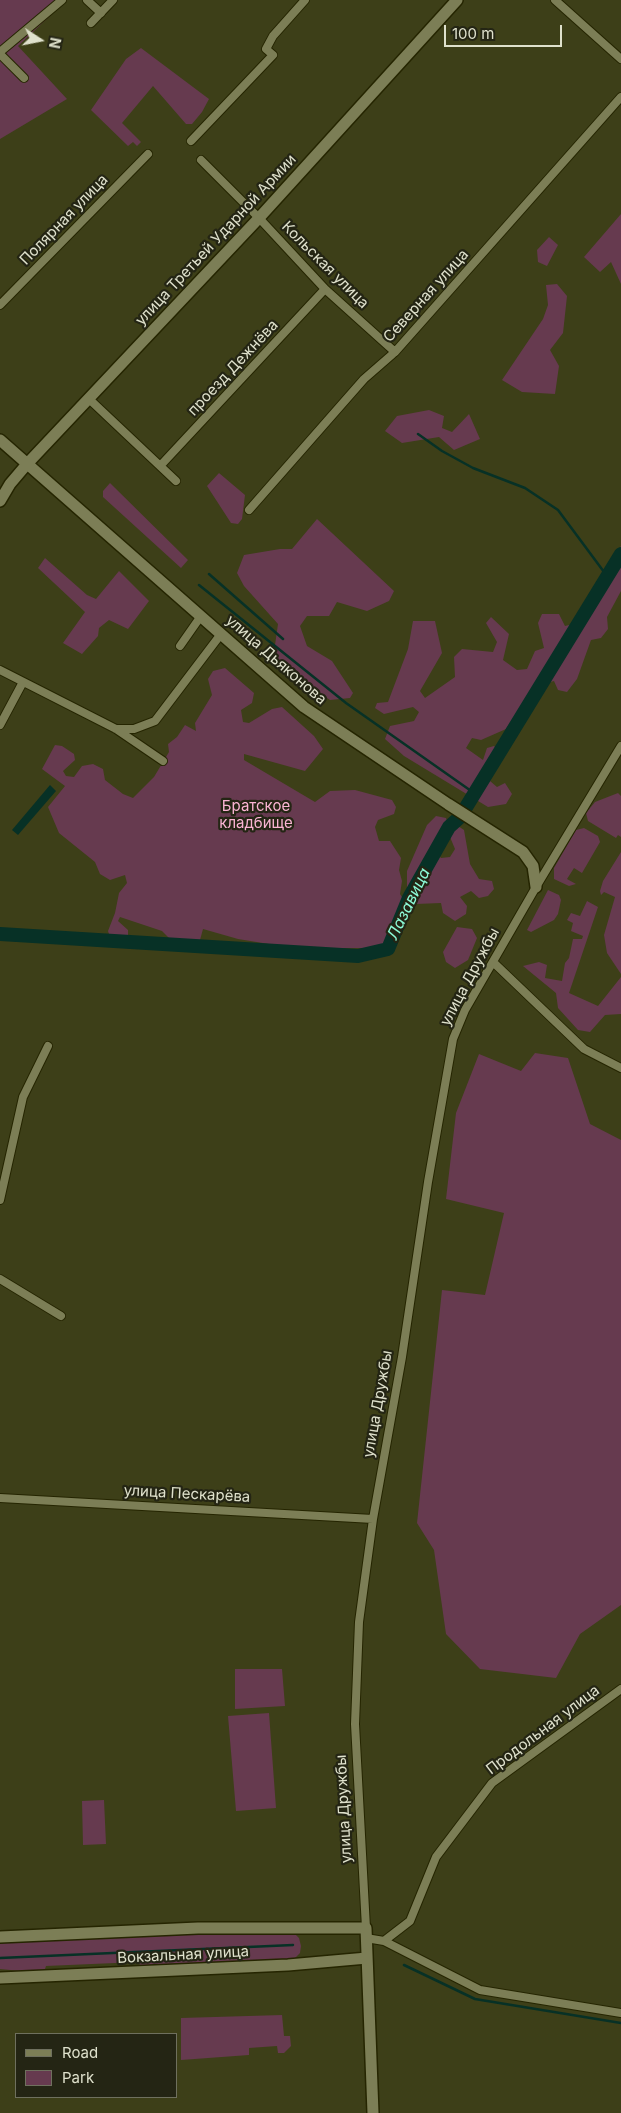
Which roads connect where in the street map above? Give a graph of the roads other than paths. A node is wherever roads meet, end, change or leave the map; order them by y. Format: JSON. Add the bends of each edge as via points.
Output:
{"nodes":[{"id":1,"x":62,"y":0,"type":"edge"},
{"id":2,"x":87,"y":0,"type":"edge"},
{"id":3,"x":113,"y":0,"type":"edge"},
{"id":4,"x":306,"y":0,"type":"edge"},
{"id":5,"x":457,"y":0,"type":"edge"},
{"id":6,"x":555,"y":0,"type":"edge"},
{"id":7,"x":100,"y":13,"type":"junction"},
{"id":8,"x":91,"y":23,"type":"dead end"},
{"id":9,"x":0,"y":53,"type":"edge"},
{"id":10,"x":621,"y":59,"type":"edge"},
{"id":11,"x":24,"y":78,"type":"dead end"},
{"id":12,"x":621,"y":97,"type":"edge"},
{"id":13,"x":191,"y":141,"type":"dead end"},
{"id":14,"x":148,"y":154,"type":"dead end"},
{"id":15,"x":200,"y":160,"type":"dead end"},
{"id":16,"x":259,"y":218,"type":"junction"},
{"id":17,"x":325,"y":289,"type":"junction"},
{"id":18,"x":0,"y":305,"type":"edge"},
{"id":19,"x":396,"y":352,"type":"junction"},
{"id":20,"x":88,"y":398,"type":"junction"},
{"id":21,"x":0,"y":440,"type":"edge"},
{"id":22,"x":27,"y":464,"type":"junction"},
{"id":23,"x":161,"y":465,"type":"junction"},
{"id":24,"x":176,"y":481,"type":"dead end"},
{"id":25,"x":0,"y":501,"type":"edge"},
{"id":26,"x":249,"y":510,"type":"dead end"},
{"id":27,"x":201,"y":616,"type":"junction"},
{"id":28,"x":221,"y":634,"type":"junction"},
{"id":29,"x":180,"y":646,"type":"dead end"},
{"id":30,"x":0,"y":670,"type":"edge"},
{"id":31,"x":23,"y":682,"type":"junction"},
{"id":32,"x":0,"y":725,"type":"edge"},
{"id":33,"x":116,"y":729,"type":"junction"},
{"id":34,"x":621,"y":746,"type":"edge"},
{"id":35,"x":163,"y":761,"type":"dead end"},
{"id":36,"x":536,"y":887,"type":"junction"},
{"id":37,"x":493,"y":962,"type":"junction"},
{"id":38,"x":48,"y":1046,"type":"dead end"},
{"id":39,"x":621,"y":1068,"type":"edge"},
{"id":40,"x":0,"y":1200,"type":"edge"},
{"id":41,"x":0,"y":1279,"type":"edge"},
{"id":42,"x":61,"y":1316,"type":"dead end"},
{"id":43,"x":0,"y":1498,"type":"edge"},
{"id":44,"x":373,"y":1519,"type":"junction"},
{"id":45,"x":621,"y":1689,"type":"edge"},
{"id":46,"x":366,"y":1933,"type":"junction"},
{"id":47,"x":0,"y":1937,"type":"edge"},
{"id":48,"x":384,"y":1941,"type":"junction"},
{"id":49,"x":367,"y":1958,"type":"junction"},
{"id":50,"x":0,"y":1978,"type":"edge"},
{"id":51,"x":621,"y":2013,"type":"edge"},
{"id":52,"x":373,"y":2113,"type":"edge"}],
"edges":[{"from":1,"to":9,"type":"street"},
{"from":2,"to":7,"type":"street"},
{"from":3,"to":7,"type":"street"},
{"from":4,"to":13,"type":"street","via":[[273,36],[266,49],[273,55]]},
{"from":5,"to":16,"type":"main road","name":"улица Третьей Ударной Армии"},
{"from":6,"to":10,"type":"street"},
{"from":7,"to":8,"type":"street"},
{"from":9,"to":11,"type":"street"},
{"from":12,"to":19,"type":"street","name":"Северная улица"},
{"from":14,"to":18,"type":"street","name":"Полярная улица"},
{"from":15,"to":16,"type":"street","name":"Кольская улица"},
{"from":16,"to":17,"type":"street","name":"Кольская улица"},
{"from":16,"to":20,"type":"main road","name":"улица Третьей Ударной Армии"},
{"from":17,"to":19,"type":"street","name":"Кольская улица"},
{"from":17,"to":23,"type":"street","name":"проезд Дежнёва"},
{"from":19,"to":26,"type":"street","name":"Северная улица","via":[[364,379]]},
{"from":20,"to":22,"type":"main road","name":"улица Третьей Ударной Армии"},
{"from":20,"to":23,"type":"street"},
{"from":21,"to":22,"type":"main road","name":"улица Дьяконова"},
{"from":22,"to":25,"type":"main road","name":"улица Третьей Ударной Армии"},
{"from":22,"to":27,"type":"main road","name":"улица Дьяконова"},
{"from":23,"to":24,"type":"street"},
{"from":27,"to":28,"type":"main road","name":"улица Дьяконова"},
{"from":27,"to":29,"type":"street"},
{"from":28,"to":33,"type":"street","via":[[155,721],[134,729]]},
{"from":28,"to":36,"type":"main road","name":"улица Дьяконова","via":[[304,707],[523,852],[533,866]]},
{"from":30,"to":31,"type":"street"},
{"from":31,"to":32,"type":"street"},
{"from":31,"to":33,"type":"street"},
{"from":33,"to":35,"type":"street"},
{"from":34,"to":36,"type":"street","name":"улица Дружбы"},
{"from":36,"to":37,"type":"street","name":"улица Дружбы"},
{"from":37,"to":39,"type":"street","via":[[584,1049]]},
{"from":37,"to":44,"type":"street","name":"улица Дружбы","via":[[465,1010],[454,1038]]},
{"from":38,"to":40,"type":"street","via":[[23,1097]]},
{"from":41,"to":42,"type":"street"},
{"from":43,"to":44,"type":"street","name":"улица Пескарёва"},
{"from":44,"to":46,"type":"street","name":"улица Дружбы","via":[[360,1622],[355,1724]]},
{"from":45,"to":48,"type":"street","name":"Продольная улица","via":[[492,1784],[436,1857],[410,1921]]},
{"from":46,"to":47,"type":"main road","name":"Вокзальная улица","via":[[198,1928]]},
{"from":46,"to":48,"type":"street","name":"Вокзальная улица"},
{"from":46,"to":49,"type":"main road","name":"улица Дружбы"},
{"from":48,"to":51,"type":"street","name":"Вокзальная улица","via":[[480,1990]]},
{"from":49,"to":50,"type":"main road","name":"Вокзальная улица","via":[[288,1965]]},
{"from":49,"to":52,"type":"main road","name":"улица Дружбы"}]}
